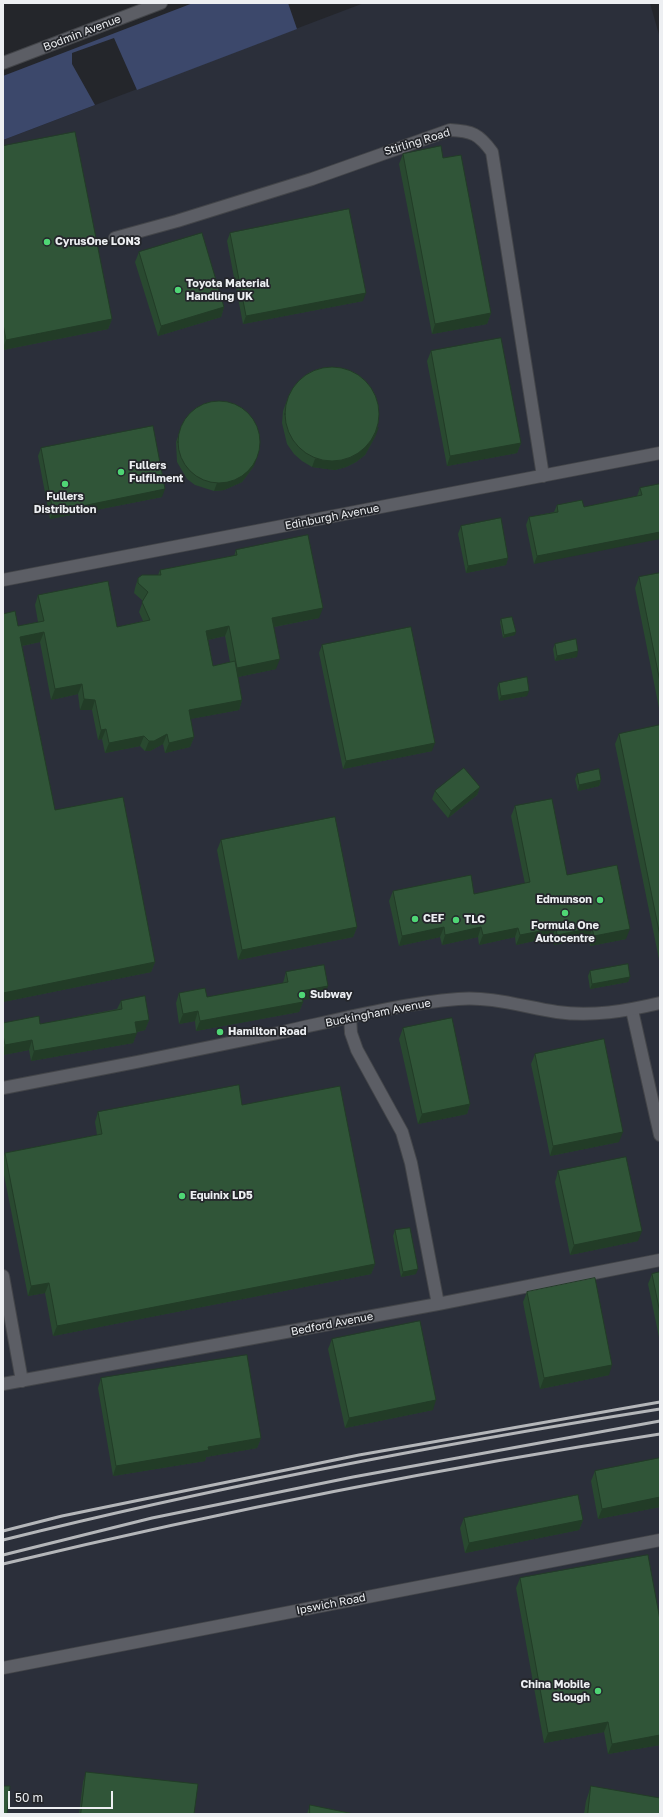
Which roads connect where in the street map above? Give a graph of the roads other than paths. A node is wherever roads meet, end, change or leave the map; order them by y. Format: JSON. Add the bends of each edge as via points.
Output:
{"nodes":[{"id":1,"x":161,"y":3,"type":"edge"},
{"id":2,"x":3,"y":63,"type":"edge"},
{"id":3,"x":115,"y":238,"type":"dead end"},
{"id":4,"x":660,"y":453,"type":"edge"},
{"id":5,"x":543,"y":476,"type":"junction"},
{"id":6,"x":3,"y":580,"type":"edge"},
{"id":7,"x":660,"y":1004,"type":"edge"},
{"id":8,"x":632,"y":1010,"type":"junction"},
{"id":9,"x":350,"y":1017,"type":"junction"},
{"id":10,"x":3,"y":1088,"type":"edge"},
{"id":11,"x":660,"y":1135,"type":"edge"},
{"id":12,"x":660,"y":1260,"type":"edge"},
{"id":13,"x":3,"y":1276,"type":"edge"},
{"id":14,"x":438,"y":1304,"type":"junction"},
{"id":15,"x":22,"y":1381,"type":"junction"},
{"id":16,"x":3,"y":1384,"type":"edge"},
{"id":17,"x":660,"y":1540,"type":"edge"},
{"id":18,"x":3,"y":1668,"type":"edge"}],
"edges":[{"from":1,"to":2,"type":"street","name":"Bodmin Avenue"},
{"from":3,"to":5,"type":"street","name":"Stirling Road","via":[[312,179],[450,130],[469,131],[482,139],[492,152]]},
{"from":4,"to":5,"type":"street","name":"Edinburgh Avenue"},
{"from":5,"to":6,"type":"street","name":"Edinburgh Avenue"},
{"from":7,"to":8,"type":"street","name":"Buckingham Avenue"},
{"from":8,"to":9,"type":"street","name":"Buckingham Avenue","via":[[588,1015],[480,998],[459,999]]},
{"from":8,"to":11,"type":"street"},
{"from":9,"to":10,"type":"street","name":"Buckingham Avenue"},
{"from":9,"to":14,"type":"street","via":[[351,1033],[357,1050],[402,1132],[411,1163]]},
{"from":12,"to":14,"type":"street","name":"Bedford Avenue"},
{"from":13,"to":15,"type":"street"},
{"from":14,"to":15,"type":"street","name":"Bedford Avenue"},
{"from":15,"to":16,"type":"street","name":"Bedford Avenue"},
{"from":17,"to":18,"type":"street","name":"Ipswich Road"}]}
